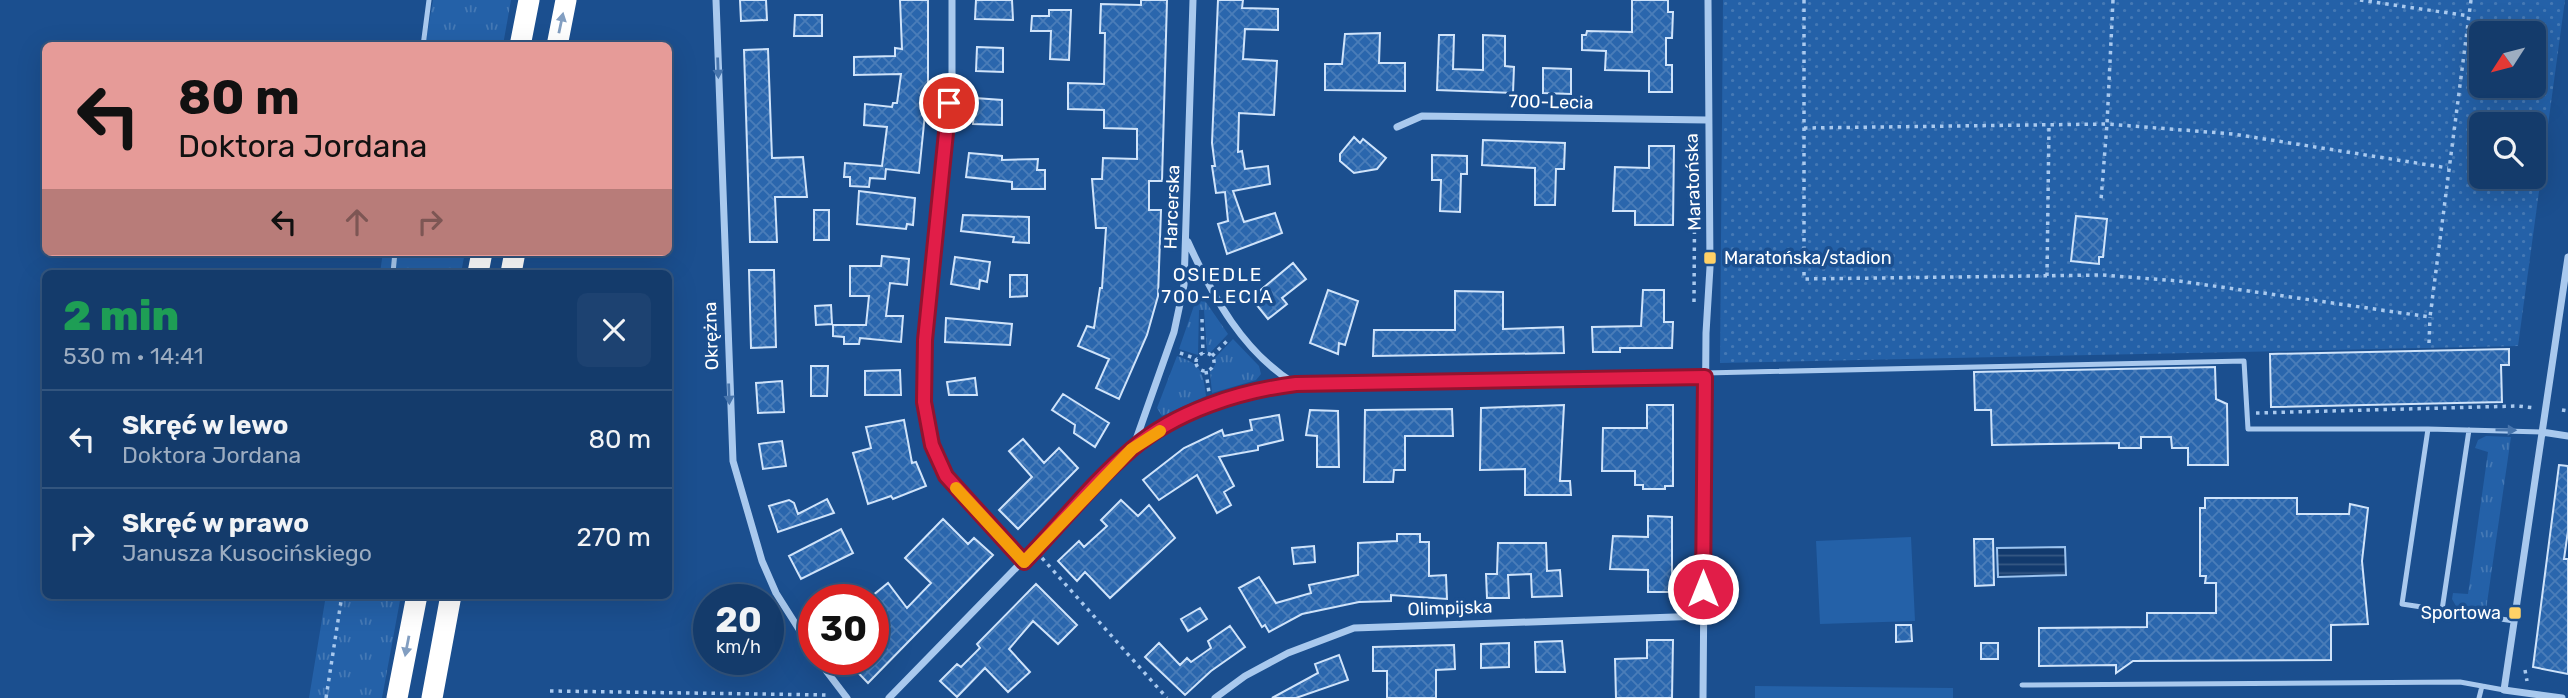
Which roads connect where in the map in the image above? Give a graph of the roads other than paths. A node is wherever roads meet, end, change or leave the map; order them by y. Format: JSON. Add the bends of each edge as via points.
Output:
{"nodes":[{"id":1,"x":429,"y":0,"type":"edge"},
{"id":2,"x":529,"y":0,"type":"edge"},
{"id":3,"x":566,"y":0,"type":"edge"},
{"id":4,"x":716,"y":0,"type":"edge"},
{"id":5,"x":952,"y":0,"type":"edge"},
{"id":6,"x":1193,"y":0,"type":"edge"},
{"id":7,"x":1708,"y":0,"type":"edge"},
{"id":8,"x":424,"y":42,"type":"edge"},
{"id":9,"x":521,"y":42,"type":"edge"},
{"id":10,"x":557,"y":42,"type":"edge"},
{"id":11,"x":1707,"y":120,"type":"junction"},
{"id":12,"x":1397,"y":127,"type":"dead end"},
{"id":13,"x":1187,"y":240,"type":"junction"},
{"id":14,"x":2568,"y":257,"type":"edge"},
{"id":15,"x":1705,"y":375,"type":"junction"},
{"id":16,"x":1296,"y":384,"type":"junction"},
{"id":17,"x":2428,"y":429,"type":"junction"},
{"id":18,"x":2469,"y":430,"type":"junction"},
{"id":19,"x":2542,"y":432,"type":"junction"},
{"id":20,"x":2568,"y":436,"type":"edge"},
{"id":21,"x":1132,"y":449,"type":"junction"},
{"id":22,"x":1024,"y":562,"type":"junction"},
{"id":23,"x":416,"y":599,"type":"edge"},
{"id":24,"x":451,"y":599,"type":"edge"},
{"id":25,"x":2442,"y":610,"type":"junction"},
{"id":26,"x":1703,"y":616,"type":"junction"},
{"id":27,"x":2514,"y":621,"type":"junction"},
{"id":28,"x":798,"y":628,"type":"edge"},
{"id":29,"x":829,"y":675,"type":"edge"},
{"id":30,"x":2022,"y":685,"type":"dead end"},
{"id":31,"x":2482,"y":686,"type":"junction"},
{"id":32,"x":2504,"y":690,"type":"junction"},
{"id":33,"x":2524,"y":696,"type":"edge"},
{"id":34,"x":397,"y":698,"type":"edge"},
{"id":35,"x":432,"y":698,"type":"edge"},
{"id":36,"x":847,"y":698,"type":"edge"},
{"id":37,"x":889,"y":698,"type":"edge"},
{"id":38,"x":1215,"y":698,"type":"edge"},
{"id":39,"x":1703,"y":698,"type":"edge"},
{"id":40,"x":2479,"y":698,"type":"edge"},
{"id":41,"x":2562,"y":698,"type":"edge"}],
"edges":[{"from":1,"to":8,"type":"lane"},
{"from":2,"to":9,"type":"highway"},
{"from":10,"to":3,"type":"highway","one_way":true},
{"from":4,"to":28,"type":"street","name":"Okrężna","one_way":true,"via":[[733,461],[762,561]]},
{"from":5,"to":22,"type":"street","via":[[952,79],[925,340],[924,402],[932,445],[946,476]]},
{"from":6,"to":13,"type":"street","name":"Harcerska"},
{"from":7,"to":11,"type":"street","name":"Maratońska"},
{"from":11,"to":12,"type":"street","name":"700-Lecia","via":[[1422,116]]},
{"from":11,"to":15,"type":"street","name":"Maratońska","via":[[1710,267]]},
{"from":13,"to":16,"type":"street","via":[[1237,330]]},
{"from":13,"to":21,"type":"street","name":"Harcerska","via":[[1181,306]]},
{"from":14,"to":19,"type":"street"},
{"from":15,"to":16,"type":"street"},
{"from":15,"to":17,"type":"lane","via":[[2245,361],[2248,429]]},
{"from":15,"to":26,"type":"street","name":"Maratońska"},
{"from":16,"to":21,"type":"street","via":[[1210,405]]},
{"from":17,"to":18,"type":"lane"},
{"from":17,"to":25,"type":"lane","via":[[2402,604]]},
{"from":18,"to":19,"type":"lane","one_way":true},
{"from":18,"to":25,"type":"lane"},
{"from":19,"to":20,"type":"street"},
{"from":19,"to":27,"type":"street"},
{"from":21,"to":22,"type":"street"},
{"from":22,"to":37,"type":"street"},
{"from":23,"to":34,"type":"highway","one_way":true},
{"from":24,"to":35,"type":"highway"},
{"from":25,"to":27,"type":"lane"},
{"from":26,"to":38,"type":"street","name":"Olimpijska","via":[[1354,628],[1279,658]]},
{"from":26,"to":39,"type":"street","name":"Maratońska"},
{"from":27,"to":32,"type":"street"},
{"from":29,"to":36,"type":"street"},
{"from":30,"to":31,"type":"lane","via":[[2460,682]]},
{"from":31,"to":32,"type":"lane"},
{"from":31,"to":40,"type":"lane"},
{"from":32,"to":33,"type":"street"},
{"from":33,"to":41,"type":"street"}]}
